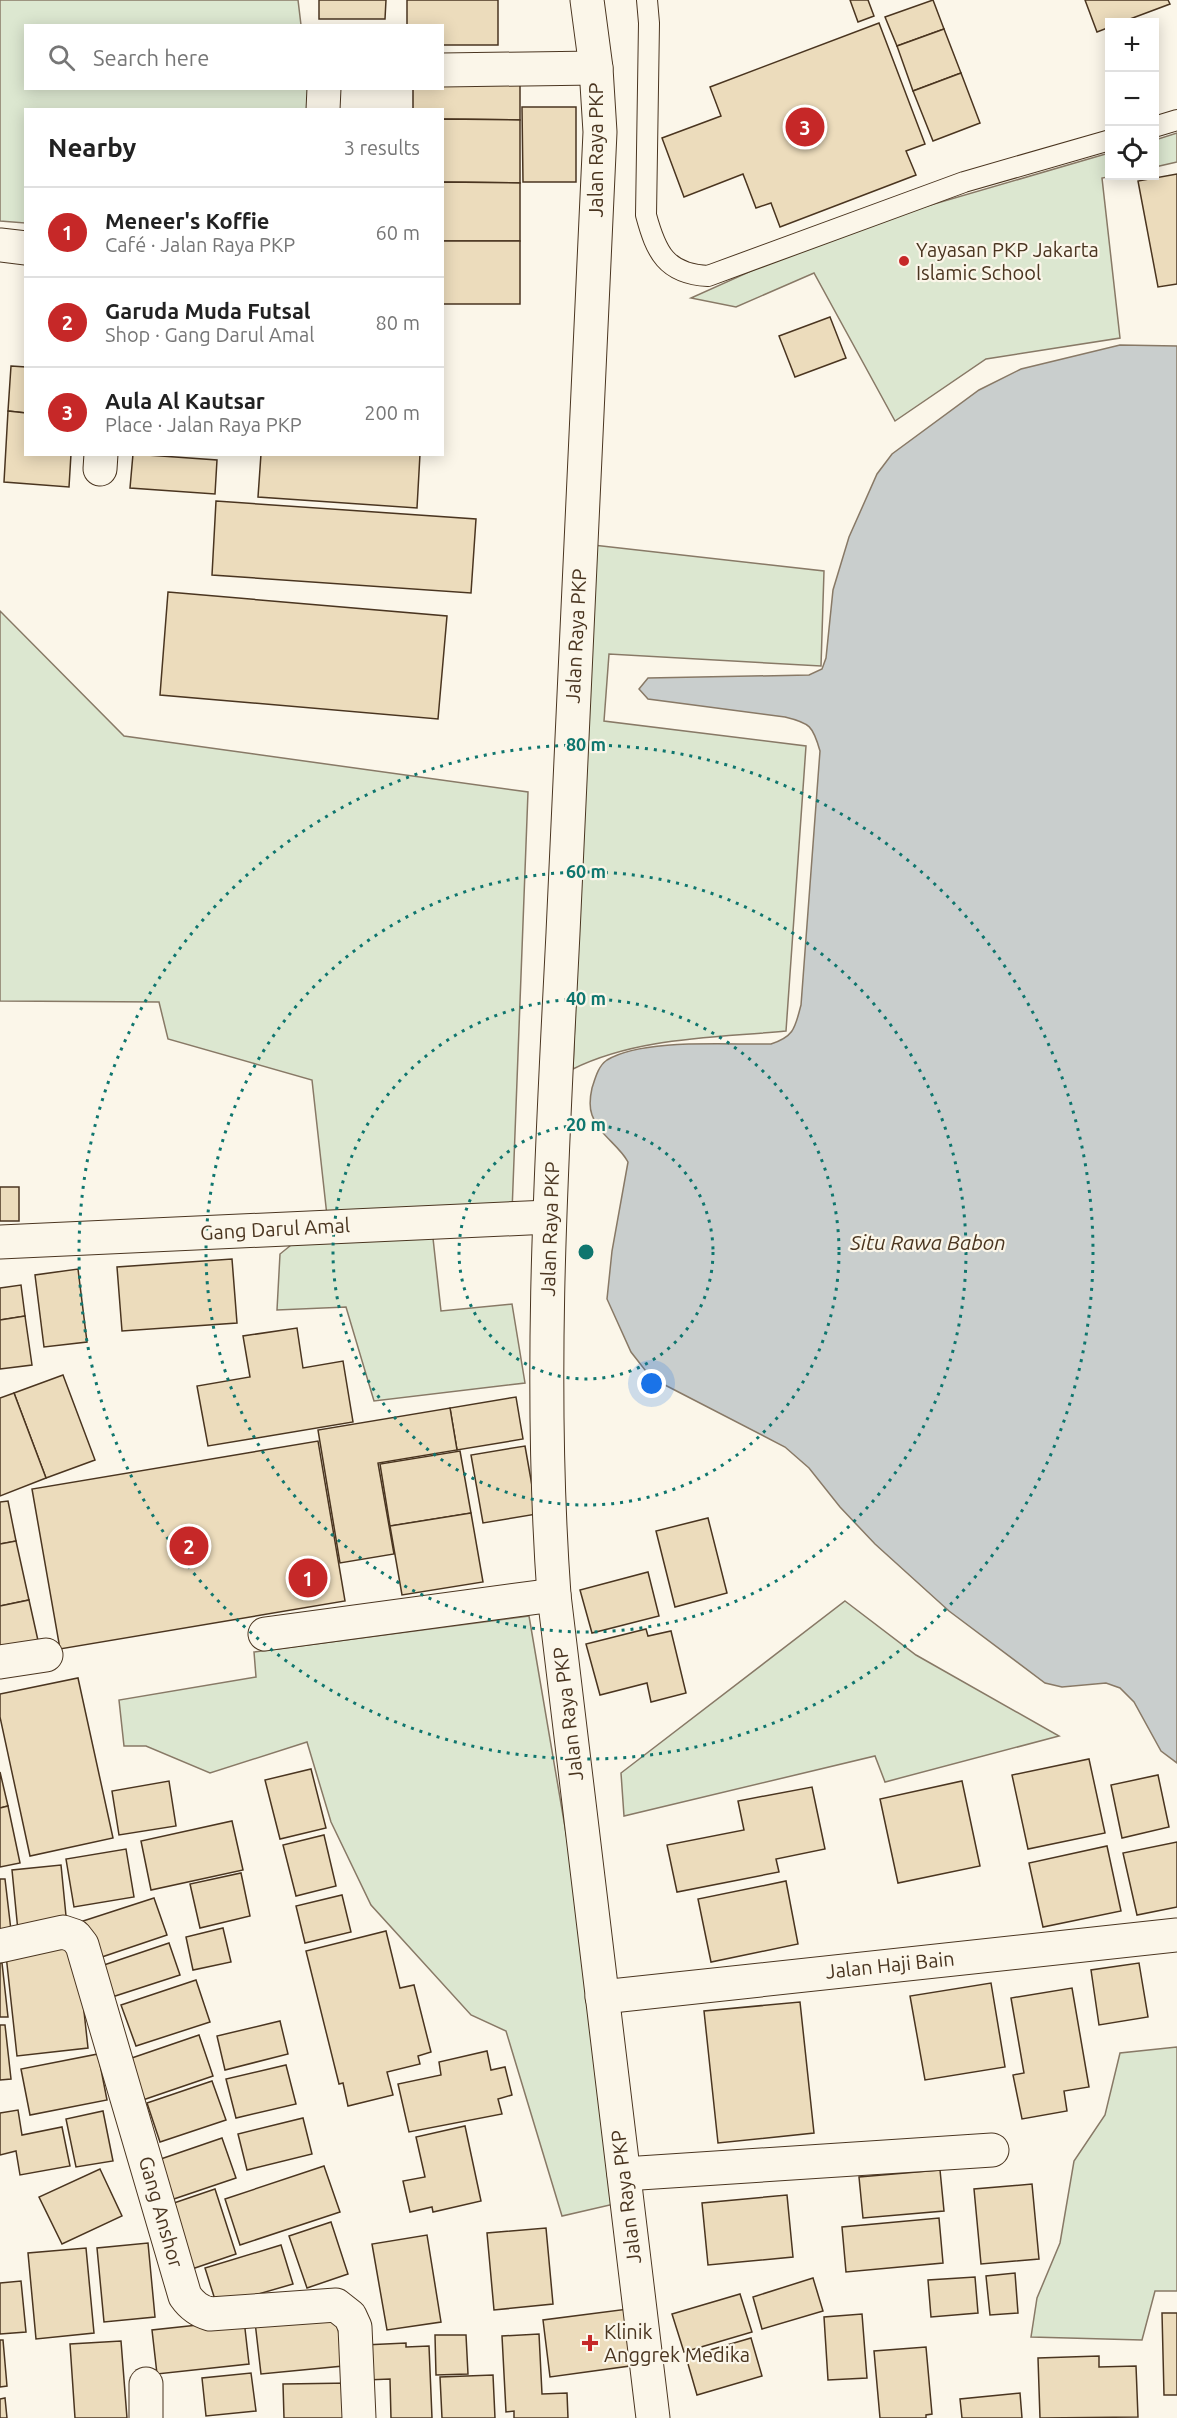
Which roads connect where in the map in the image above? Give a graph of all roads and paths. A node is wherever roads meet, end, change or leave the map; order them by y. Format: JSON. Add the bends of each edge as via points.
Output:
{"nodes":[{"id":1,"x":587,"y":0,"type":"edge"},
{"id":2,"x":647,"y":0,"type":"edge"},
{"id":3,"x":596,"y":68,"type":"junction"},
{"id":4,"x":444,"y":70,"type":"edge"},
{"id":5,"x":324,"y":90,"type":"edge"},
{"id":6,"x":322,"y":108,"type":"edge"},
{"id":7,"x":1177,"y":120,"type":"edge"},
{"id":8,"x":1158,"y":126,"type":"edge"},
{"id":9,"x":1105,"y":141,"type":"edge"},
{"id":10,"x":0,"y":244,"type":"edge"},
{"id":11,"x":24,"y":248,"type":"edge"},
{"id":12,"x":549,"y":1217,"type":"junction"},
{"id":13,"x":0,"y":1242,"type":"edge"},
{"id":14,"x":554,"y":1595,"type":"junction"},
{"id":15,"x":265,"y":1634,"type":"dead end"},
{"id":16,"x":46,"y":1655,"type":"dead end"},
{"id":17,"x":0,"y":1662,"type":"edge"},
{"id":18,"x":1177,"y":1935,"type":"edge"},
{"id":19,"x":0,"y":1946,"type":"edge"},
{"id":20,"x":602,"y":1997,"type":"junction"},
{"id":21,"x":992,"y":2150,"type":"dead end"},
{"id":22,"x":624,"y":2174,"type":"junction"},
{"id":23,"x":146,"y":2384,"type":"dead end"},
{"id":24,"x":146,"y":2418,"type":"edge"},
{"id":25,"x":359,"y":2418,"type":"edge"},
{"id":26,"x":653,"y":2418,"type":"edge"}],
"edges":[{"from":1,"to":3,"type":"street","name":"Jalan Raya PKP"},
{"from":2,"to":9,"type":"lane","via":[[646,215],[662,255],[689,275],[708,276],[964,182]]},
{"from":3,"to":4,"type":"street"},
{"from":3,"to":12,"type":"street","name":"Jalan Raya PKP","via":[[600,132]]},
{"from":5,"to":6,"type":"street"},
{"from":7,"to":8,"type":"lane"},
{"from":10,"to":11,"type":"street"},
{"from":12,"to":13,"type":"street","name":"Gang Darul Amal"},
{"from":12,"to":14,"type":"street","name":"Jalan Raya PKP","via":[[546,1437]]},
{"from":14,"to":15,"type":"street"},
{"from":14,"to":20,"type":"street","name":"Jalan Raya PKP"},
{"from":16,"to":17,"type":"street"},
{"from":18,"to":20,"type":"street","name":"Jalan Haji Bain"},
{"from":19,"to":25,"type":"street","name":"Gang Anshor","via":[[63,1932],[75,1936],[82,1945],[185,2296],[192,2305],[210,2314],[336,2305],[344,2310],[355,2326]]},
{"from":20,"to":22,"type":"street","name":"Jalan Raya PKP"},
{"from":21,"to":22,"type":"street"},
{"from":22,"to":26,"type":"street","name":"Jalan Raya PKP"},
{"from":23,"to":24,"type":"street"}]}
